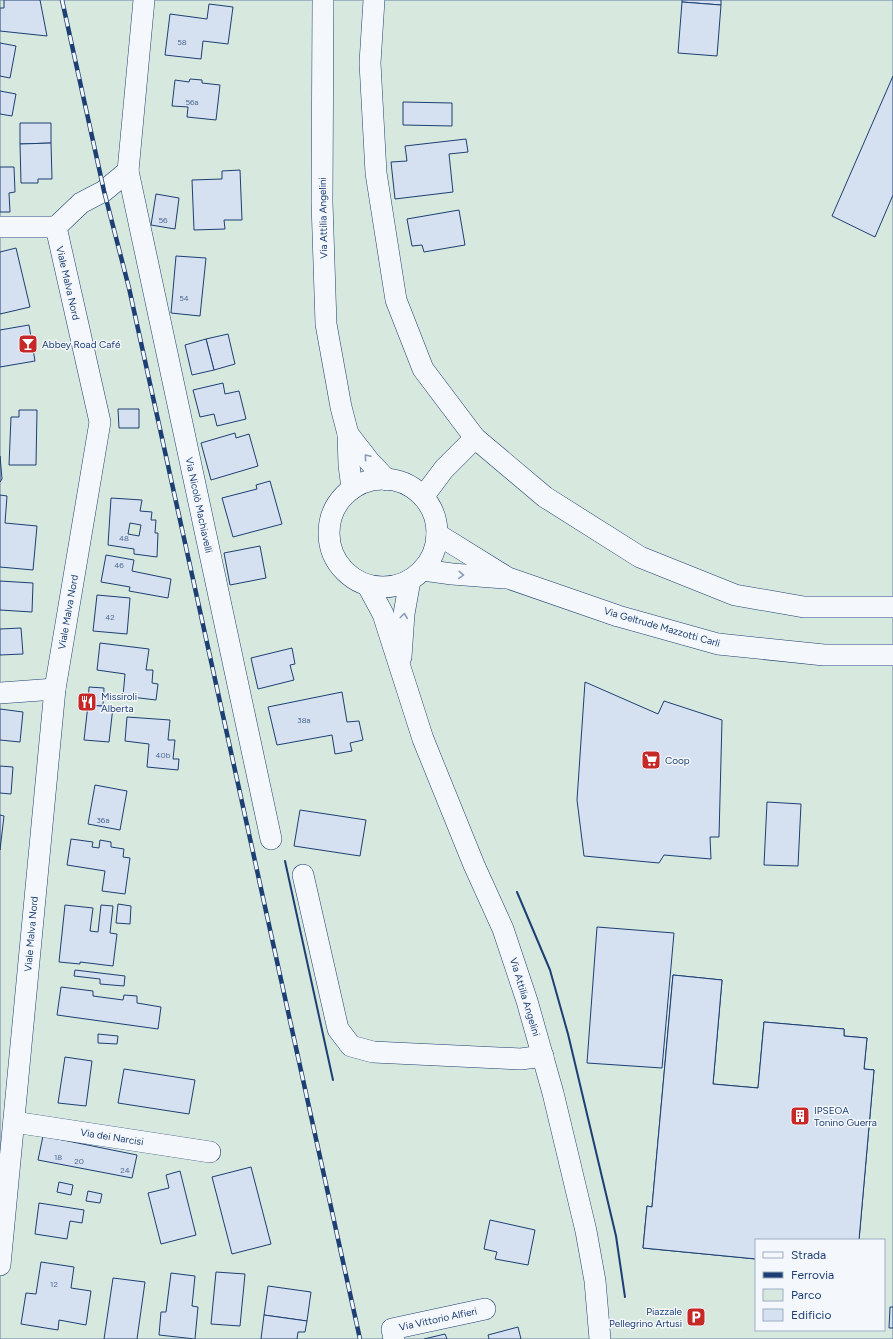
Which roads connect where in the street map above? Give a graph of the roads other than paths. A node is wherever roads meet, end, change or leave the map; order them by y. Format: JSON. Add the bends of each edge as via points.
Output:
{"nodes":[{"id":1,"x":144,"y":0,"type":"edge"},
{"id":2,"x":322,"y":0,"type":"edge"},
{"id":3,"x":374,"y":0,"type":"edge"},
{"id":4,"x":128,"y":171,"type":"junction"},
{"id":5,"x":56,"y":227,"type":"junction"},
{"id":6,"x":0,"y":228,"type":"edge"},
{"id":7,"x":348,"y":434,"type":"junction"},
{"id":8,"x":475,"y":438,"type":"junction"},
{"id":9,"x":387,"y":480,"type":"junction"},
{"id":10,"x":352,"y":489,"type":"junction"},
{"id":11,"x":423,"y":497,"type":"junction"},
{"id":12,"x":437,"y":534,"type":"junction"},
{"id":13,"x":416,"y":575,"type":"junction"},
{"id":14,"x":508,"y":578,"type":"junction"},
{"id":15,"x":368,"y":586,"type":"junction"},
{"id":16,"x":893,"y":607,"type":"edge"},
{"id":17,"x":893,"y":655,"type":"edge"},
{"id":18,"x":400,"y":669,"type":"junction"},
{"id":19,"x":55,"y":689,"type":"junction"},
{"id":20,"x":0,"y":693,"type":"edge"},
{"id":21,"x":271,"y":839,"type":"dead end"},
{"id":22,"x":303,"y":875,"type":"dead end"},
{"id":23,"x":543,"y":1056,"type":"junction"},
{"id":24,"x":14,"y":1122,"type":"junction"},
{"id":25,"x":210,"y":1152,"type":"dead end"},
{"id":26,"x":0,"y":1265,"type":"edge"},
{"id":27,"x":485,"y":1309,"type":"dead end"},
{"id":28,"x":393,"y":1334,"type":"edge"},
{"id":29,"x":600,"y":1339,"type":"edge"}],
"edges":[{"from":1,"to":4,"type":"street"},
{"from":2,"to":7,"type":"street","name":"Via Attilia Angelini","via":[[322,202],[326,324]]},
{"from":3,"to":8,"type":"street","via":[[370,63],[376,173],[396,300],[423,369]]},
{"from":4,"to":5,"type":"street","via":[[104,191],[82,203]]},
{"from":4,"to":21,"type":"street","name":"Via Nicolò Machiavelli"},
{"from":5,"to":6,"type":"street"},
{"from":5,"to":19,"type":"street","name":"Viale Malva Nord","via":[[100,422]]},
{"from":9,"to":7,"type":"street","name":"Via Attilia Angelini","one_way":true},
{"from":7,"to":10,"type":"street","name":"Via Attilia Angelini"},
{"from":8,"to":11,"type":"street","via":[[444,469]]},
{"from":8,"to":16,"type":"street","via":[[545,497],[640,557],[735,596],[804,607]]},
{"from":9,"to":10,"type":"street","via":[[369,481]]},
{"from":9,"to":11,"type":"street","via":[[413,488]]},
{"from":10,"to":15,"type":"street","via":[[341,499],[333,512],[329,542],[342,570],[354,580]]},
{"from":11,"to":12,"type":"street","via":[[435,521]]},
{"from":12,"to":13,"type":"street","via":[[430,560]]},
{"from":12,"to":14,"type":"street","name":"Via Geltrude Mazzotti Carli"},
{"from":13,"to":14,"type":"street","name":"Via Geltrude Mazzotti Carli","one_way":true},
{"from":13,"to":15,"type":"street","via":[[397,586]]},
{"from":18,"to":13,"type":"street","name":"Via Attilia Angelini","one_way":true,"via":[[404,614]]},
{"from":14,"to":17,"type":"street","name":"Via Geltrude Mazzotti Carli","via":[[618,616],[718,644],[824,654]]},
{"from":15,"to":18,"type":"street","name":"Via Attilia Angelini","via":[[383,614]]},
{"from":18,"to":23,"type":"street","name":"Via Attilia Angelini","via":[[423,739],[503,929]]},
{"from":19,"to":20,"type":"street"},
{"from":19,"to":24,"type":"street","name":"Viale Malva Nord"},
{"from":22,"to":23,"type":"street","via":[[338,1029],[351,1046],[373,1052],[521,1059]]},
{"from":23,"to":29,"type":"street","name":"Via Attilia Angelini","via":[[586,1231],[596,1281]]},
{"from":24,"to":25,"type":"street","name":"Via dei Narcisi"},
{"from":24,"to":26,"type":"street","name":"Viale Malva Nord"},
{"from":27,"to":28,"type":"street","name":"Via Vittorio Alfieri"}]}
